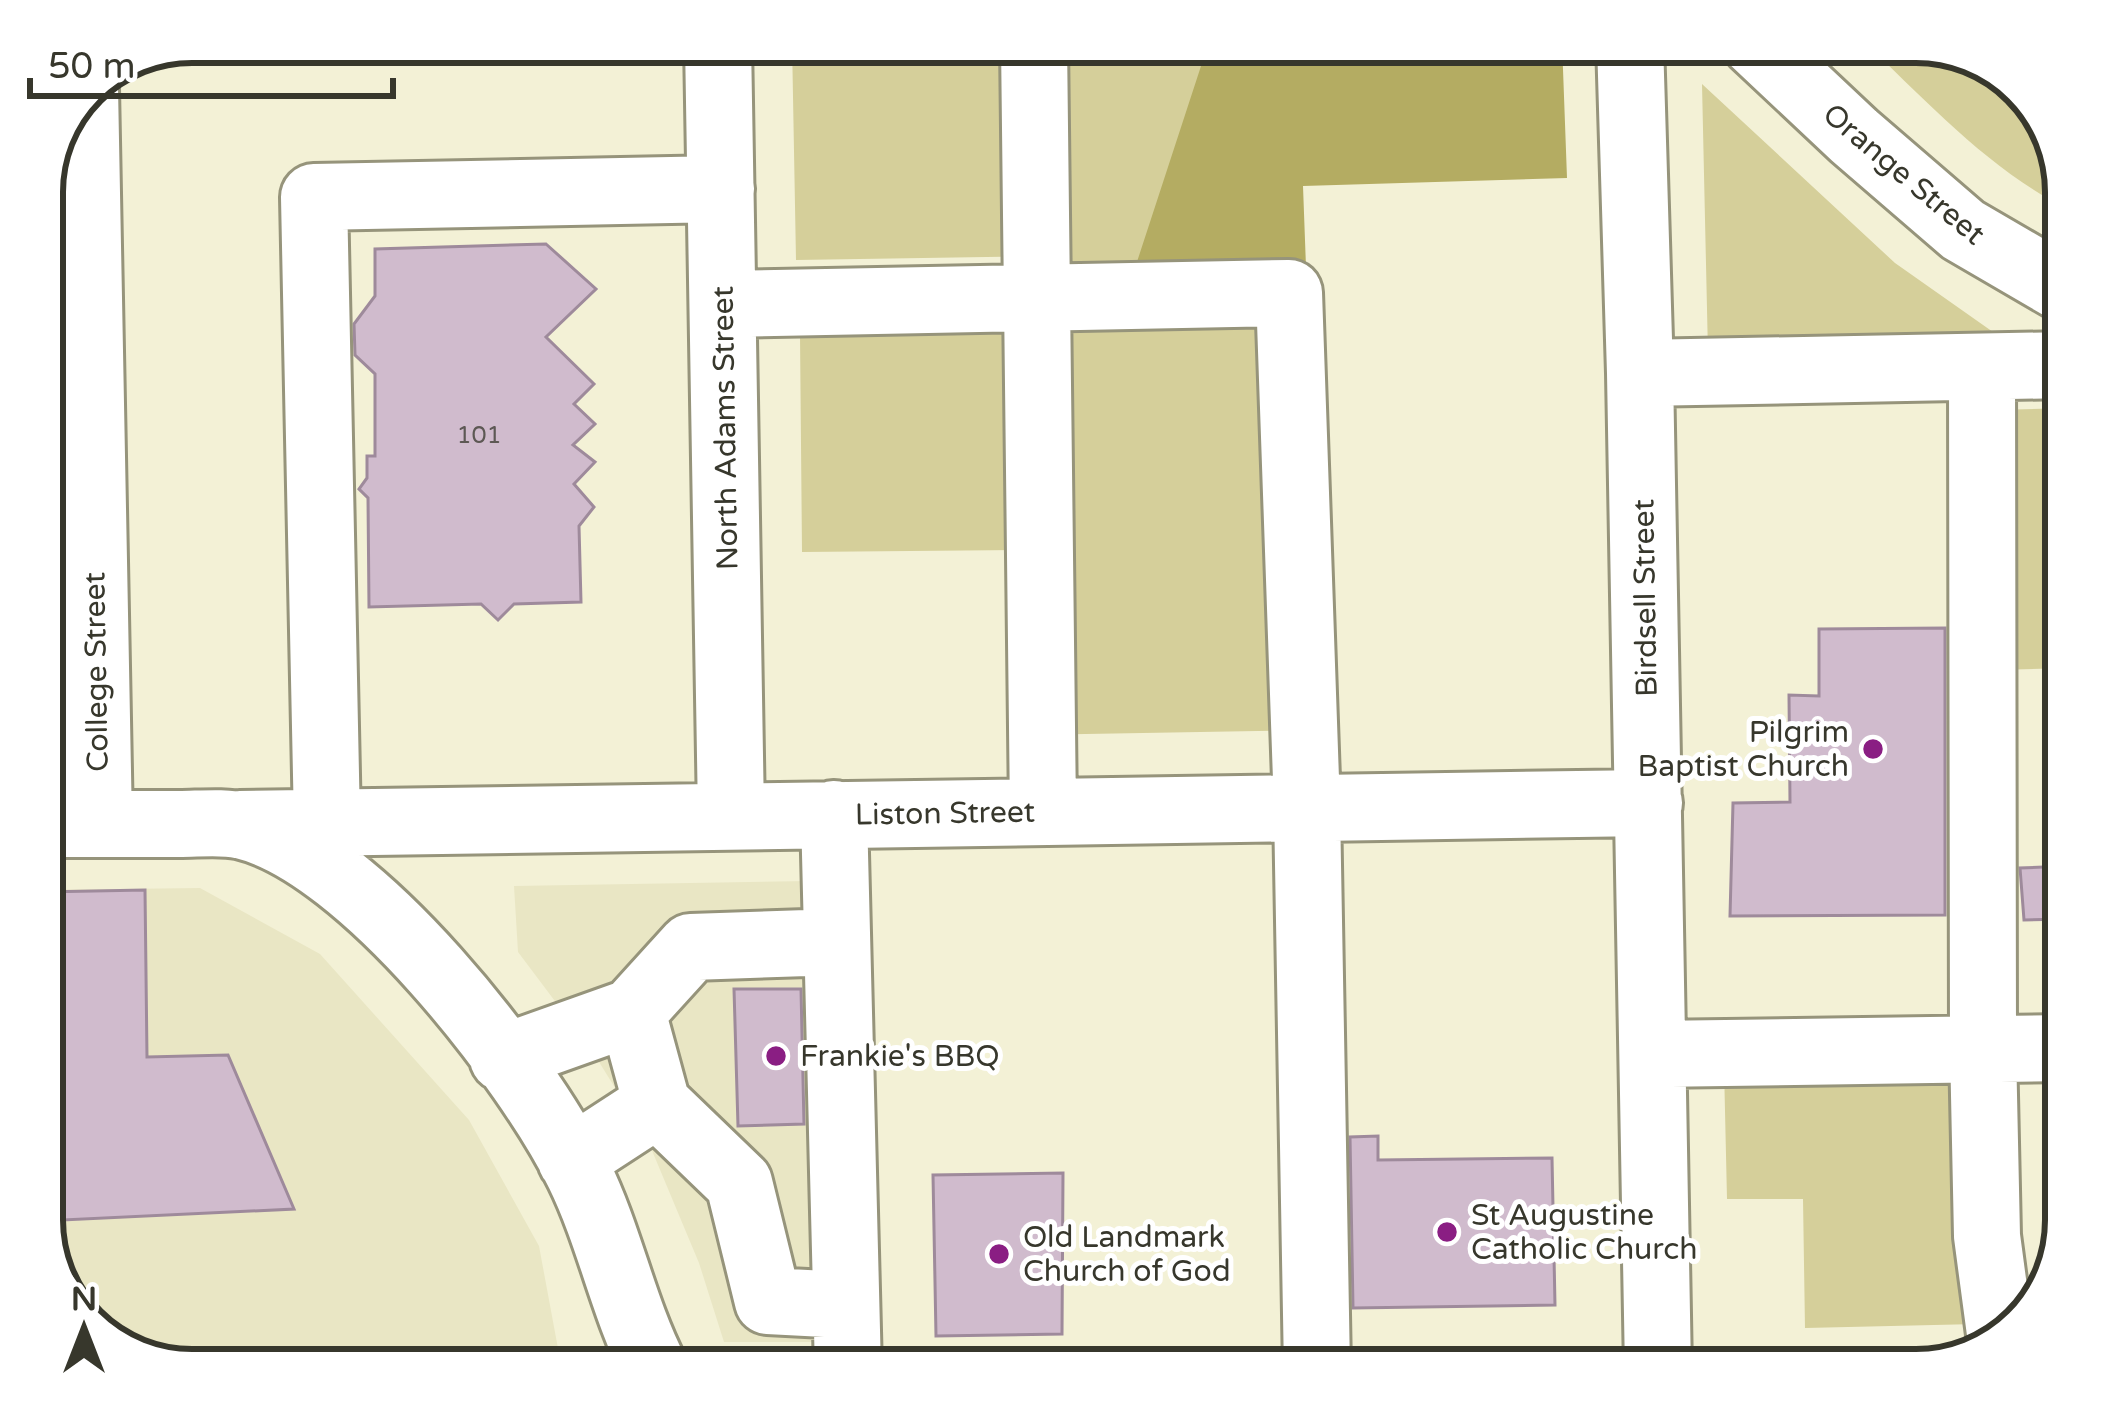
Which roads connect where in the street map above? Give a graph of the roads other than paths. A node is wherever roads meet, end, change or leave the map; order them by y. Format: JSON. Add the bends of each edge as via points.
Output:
{"nodes":[{"id":1,"x":718,"y":63,"type":"edge"},
{"id":2,"x":1034,"y":63,"type":"edge"},
{"id":3,"x":1631,"y":63,"type":"edge"},
{"id":4,"x":1776,"y":63,"type":"edge"},
{"id":5,"x":84,"y":121,"type":"edge"},
{"id":6,"x":721,"y":190,"type":"junction"},
{"id":7,"x":2045,"y":278,"type":"edge"},
{"id":8,"x":1039,"y":297,"type":"junction"},
{"id":9,"x":722,"y":304,"type":"junction"},
{"id":10,"x":2045,"y":366,"type":"edge"},
{"id":11,"x":1982,"y":369,"type":"junction"},
{"id":12,"x":1640,"y":373,"type":"junction"},
{"id":13,"x":1648,"y":803,"type":"junction"},
{"id":14,"x":1307,"y":808,"type":"junction"},
{"id":15,"x":1042,"y":812,"type":"junction"},
{"id":16,"x":834,"y":814,"type":"junction"},
{"id":17,"x":731,"y":815,"type":"junction"},
{"id":18,"x":327,"y":823,"type":"junction"},
{"id":19,"x":71,"y":824,"type":"edge"},
{"id":20,"x":240,"y":824,"type":"junction"},
{"id":21,"x":837,"y":942,"type":"junction"},
{"id":22,"x":632,"y":1012,"type":"junction"},
{"id":23,"x":1983,"y":1048,"type":"junction"},
{"id":24,"x":2045,"y":1048,"type":"edge"},
{"id":25,"x":1653,"y":1054,"type":"junction"},
{"id":26,"x":503,"y":1058,"type":"junction"},
{"id":27,"x":657,"y":1104,"type":"junction"},
{"id":28,"x":571,"y":1160,"type":"junction"},
{"id":29,"x":845,"y":1304,"type":"junction"},
{"id":30,"x":1998,"y":1319,"type":"edge"},
{"id":31,"x":644,"y":1349,"type":"edge"},
{"id":32,"x":847,"y":1349,"type":"edge"},
{"id":33,"x":1317,"y":1349,"type":"edge"},
{"id":34,"x":1658,"y":1349,"type":"edge"}],
"edges":[{"from":1,"to":6,"type":"street","name":"North Adams Street"},
{"from":2,"to":8,"type":"street"},
{"from":3,"to":12,"type":"street","name":"Birdsell Street"},
{"from":4,"to":7,"type":"street","name":"Orange Street","via":[[1963,230]]},
{"from":5,"to":19,"type":"street","name":"College Street"},
{"from":6,"to":9,"type":"street","name":"North Adams Street"},
{"from":6,"to":18,"type":"street","via":[[314,197]]},
{"from":8,"to":9,"type":"street"},
{"from":8,"to":14,"type":"street","via":[[1289,293]]},
{"from":8,"to":15,"type":"street"},
{"from":9,"to":17,"type":"street","name":"North Adams Street"},
{"from":10,"to":11,"type":"street"},
{"from":11,"to":12,"type":"street"},
{"from":11,"to":23,"type":"street"},
{"from":12,"to":13,"type":"street","name":"Birdsell Street"},
{"from":13,"to":14,"type":"street","name":"Liston Street"},
{"from":13,"to":25,"type":"street","name":"Birdsell Street"},
{"from":14,"to":15,"type":"street","name":"Liston Street"},
{"from":14,"to":33,"type":"street"},
{"from":15,"to":16,"type":"street","name":"Liston Street"},
{"from":16,"to":17,"type":"street","name":"Liston Street"},
{"from":16,"to":21,"type":"street"},
{"from":17,"to":18,"type":"street","name":"Liston Street"},
{"from":18,"to":20,"type":"street","name":"Liston Street"},
{"from":19,"to":20,"type":"street","name":"Liston Street"},
{"from":20,"to":26,"type":"street","via":[[292,844],[359,896],[418,951]]},
{"from":21,"to":22,"type":"street","via":[[691,947]]},
{"from":21,"to":29,"type":"street"},
{"from":22,"to":26,"type":"street"},
{"from":22,"to":27,"type":"street"},
{"from":23,"to":24,"type":"street"},
{"from":23,"to":25,"type":"street"},
{"from":23,"to":30,"type":"street","via":[[1987,1236]]},
{"from":25,"to":34,"type":"street","name":"Birdsell Street"},
{"from":26,"to":28,"type":"street"},
{"from":27,"to":28,"type":"street"},
{"from":27,"to":29,"type":"street","via":[[739,1183],[769,1300]]},
{"from":28,"to":31,"type":"street"},
{"from":29,"to":32,"type":"street"}]}
